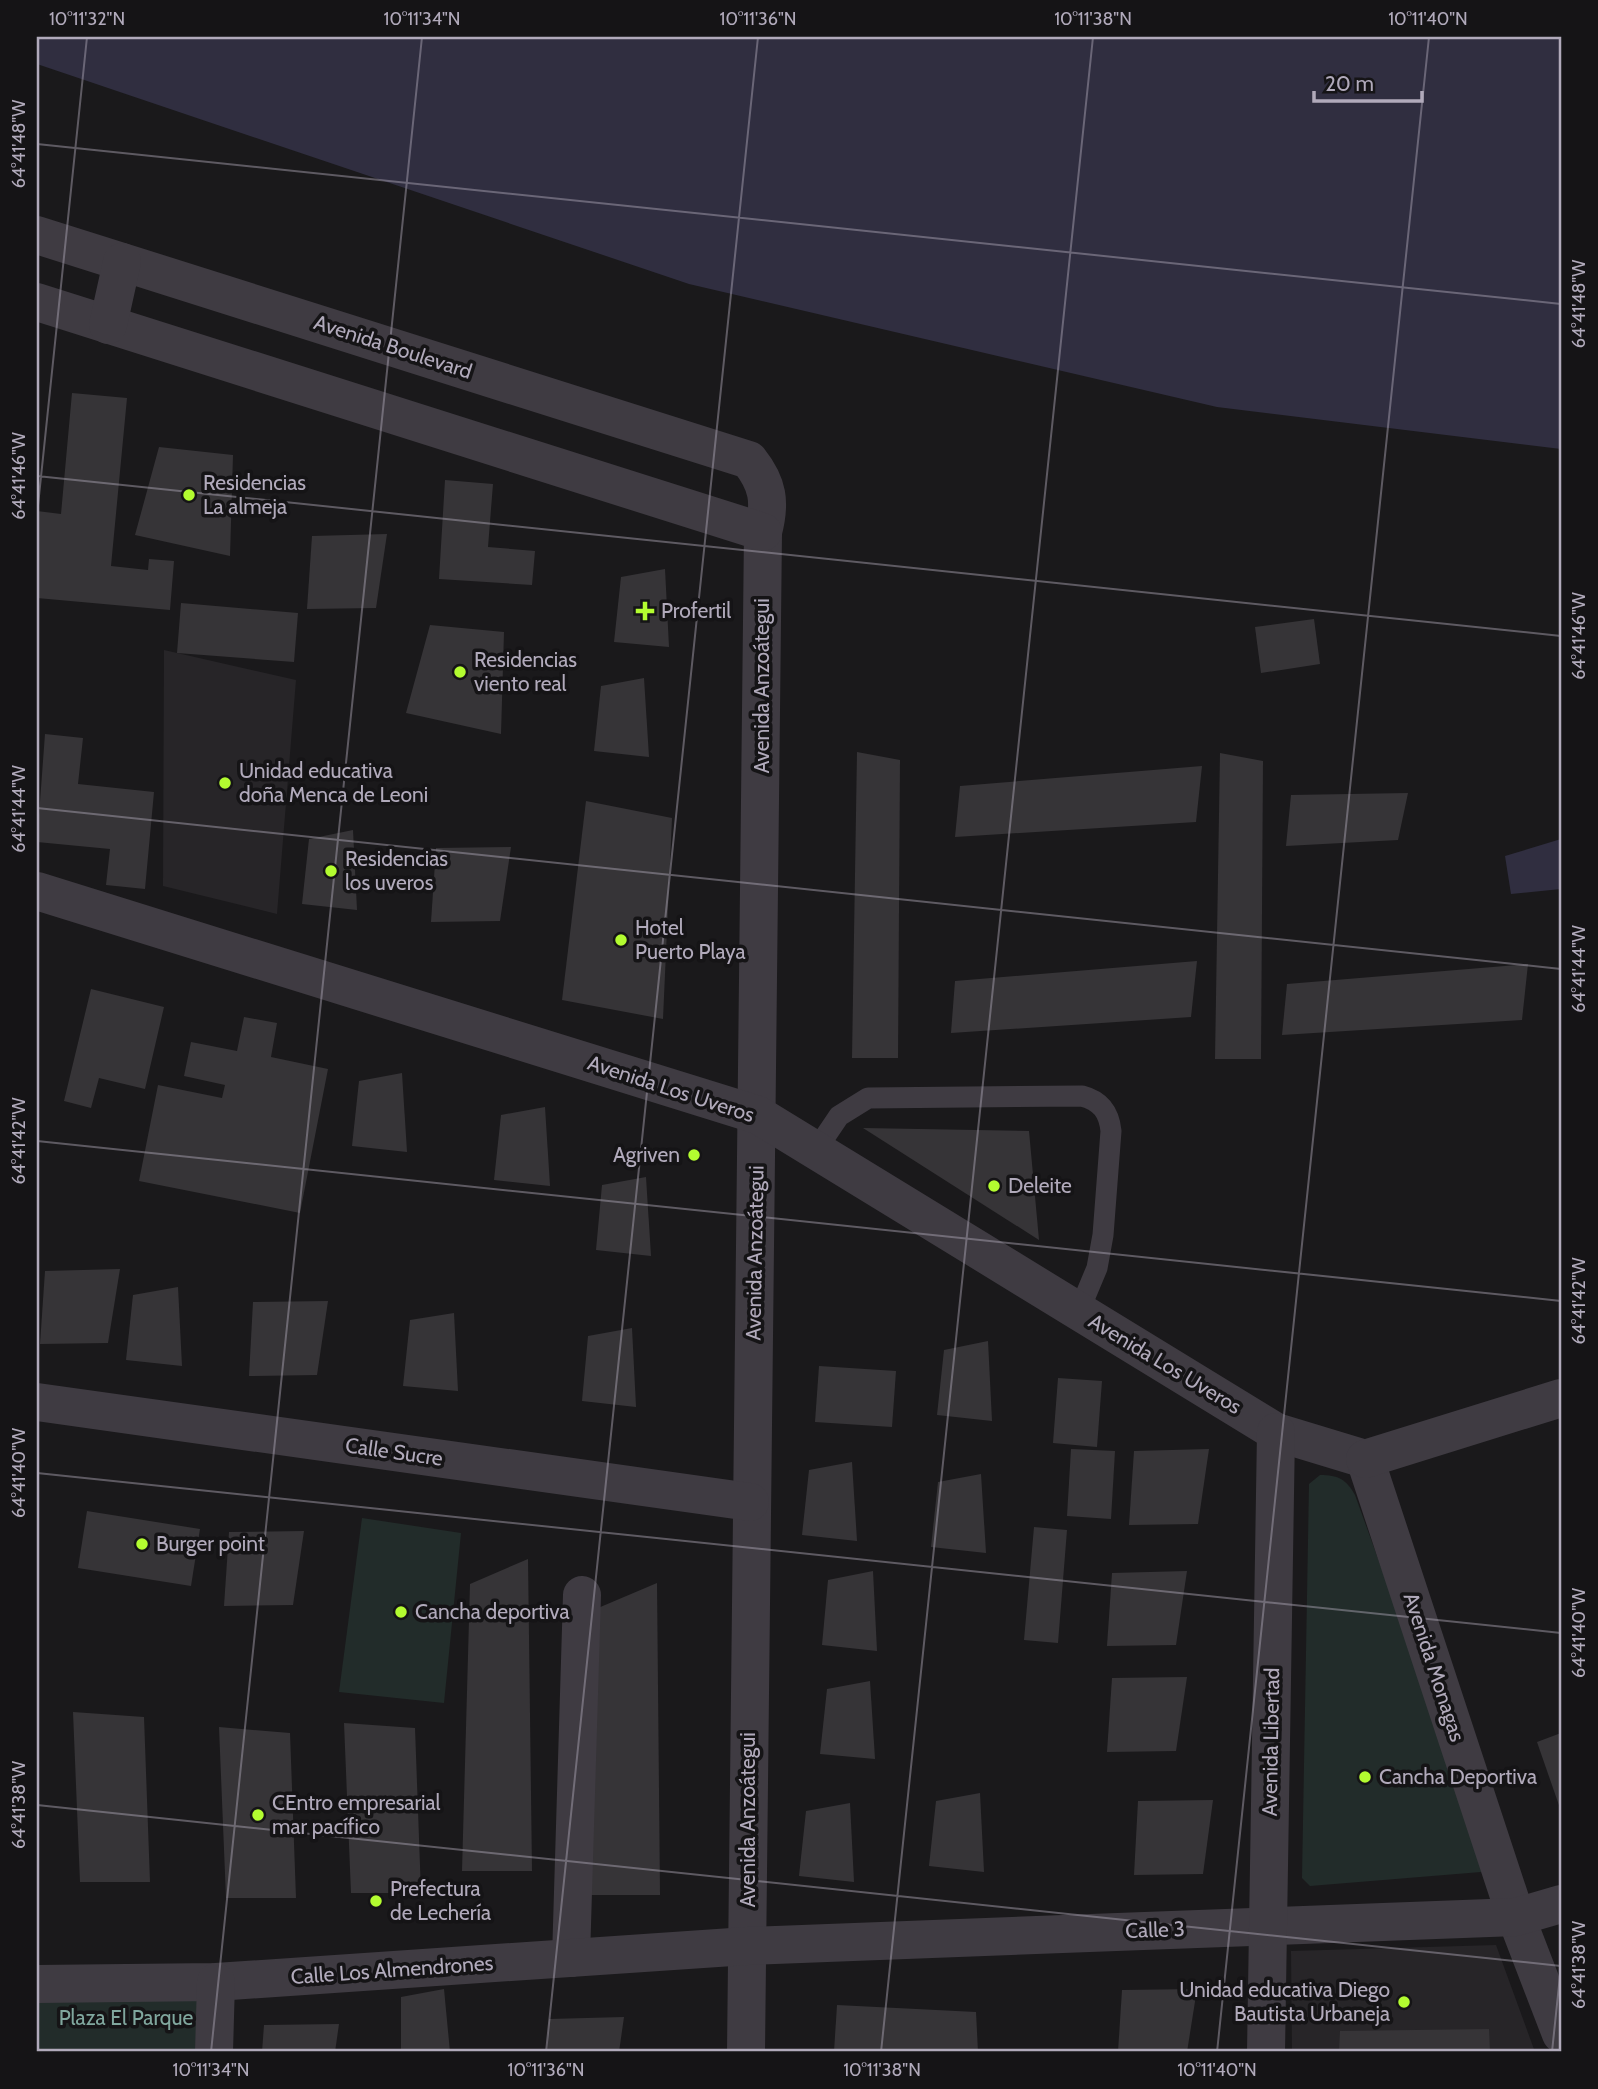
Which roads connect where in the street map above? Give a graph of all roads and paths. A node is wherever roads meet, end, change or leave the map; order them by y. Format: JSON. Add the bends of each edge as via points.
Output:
{"nodes":[{"id":1,"x":37,"y":235,"type":"edge"},
{"id":2,"x":122,"y":262,"type":"junction"},
{"id":3,"x":37,"y":302,"type":"edge"},
{"id":4,"x":108,"y":325,"type":"junction"},
{"id":5,"x":749,"y":460,"type":"joint"},
{"id":6,"x":763,"y":532,"type":"junction"},
{"id":7,"x":37,"y":891,"type":"edge"},
{"id":8,"x":758,"y":1115,"type":"junction"},
{"id":9,"x":816,"y":1150,"type":"junction"},
{"id":10,"x":1079,"y":1311,"type":"junction"},
{"id":11,"x":1561,"y":1398,"type":"edge"},
{"id":12,"x":37,"y":1402,"type":"edge"},
{"id":13,"x":1276,"y":1432,"type":"junction"},
{"id":14,"x":1365,"y":1459,"type":"junction"},
{"id":15,"x":750,"y":1502,"type":"junction"},
{"id":16,"x":582,"y":1595,"type":"dead end"},
{"id":17,"x":1561,"y":1904,"type":"edge"},
{"id":18,"x":1516,"y":1917,"type":"junction"},
{"id":19,"x":1268,"y":1926,"type":"junction"},
{"id":20,"x":747,"y":1946,"type":"junction"},
{"id":21,"x":571,"y":1958,"type":"junction"},
{"id":22,"x":216,"y":1982,"type":"junction"},
{"id":23,"x":37,"y":1984,"type":"edge"},
{"id":24,"x":1561,"y":2034,"type":"edge"},
{"id":25,"x":214,"y":2052,"type":"edge"},
{"id":26,"x":746,"y":2052,"type":"edge"},
{"id":27,"x":1266,"y":2052,"type":"edge"}],
"edges":[{"from":1,"to":2,"type":"street","name":"Avenida Boulevard"},
{"from":2,"to":4,"type":"street"},
{"from":2,"to":5,"type":"street","name":"Avenida Boulevard"},
{"from":3,"to":4,"type":"street"},
{"from":4,"to":6,"type":"street"},
{"from":5,"to":6,"type":"street","name":"Avenida Anzoátegui","via":[[762,475],[770,508]]},
{"from":6,"to":8,"type":"street","name":"Avenida Anzoátegui"},
{"from":7,"to":8,"type":"street","name":"Avenida Los Uveros"},
{"from":8,"to":9,"type":"street","name":"Avenida Los Uveros"},
{"from":8,"to":15,"type":"street","name":"Avenida Anzoátegui"},
{"from":9,"to":10,"type":"street","name":"Avenida Los Uveros"},
{"from":9,"to":10,"type":"lane","via":[[839,1116],[868,1098],[1082,1096],[1098,1103],[1110,1120],[1111,1131],[1103,1235],[1097,1268]]},
{"from":10,"to":13,"type":"street","name":"Avenida Los Uveros"},
{"from":11,"to":14,"type":"street"},
{"from":12,"to":15,"type":"street","name":"Calle Sucre"},
{"from":13,"to":14,"type":"street","name":"Avenida Los Uveros"},
{"from":13,"to":19,"type":"street","name":"Avenida Libertad"},
{"from":14,"to":18,"type":"street","name":"Avenida Monagas"},
{"from":15,"to":20,"type":"street","name":"Avenida Anzoátegui"},
{"from":16,"to":21,"type":"street"},
{"from":17,"to":18,"type":"street","name":"Calle 3"},
{"from":18,"to":19,"type":"street","name":"Calle 3"},
{"from":18,"to":24,"type":"street","name":"Avenida Monagas"},
{"from":19,"to":20,"type":"street","name":"Calle 3"},
{"from":19,"to":27,"type":"street","name":"Avenida Libertad"},
{"from":20,"to":21,"type":"street","name":"Calle Los Almendrones"},
{"from":20,"to":26,"type":"street","name":"Avenida Anzoátegui"},
{"from":21,"to":22,"type":"street","name":"Calle Los Almendrones"},
{"from":22,"to":23,"type":"street","name":"Calle Los Almendrones"},
{"from":22,"to":25,"type":"street"}]}
